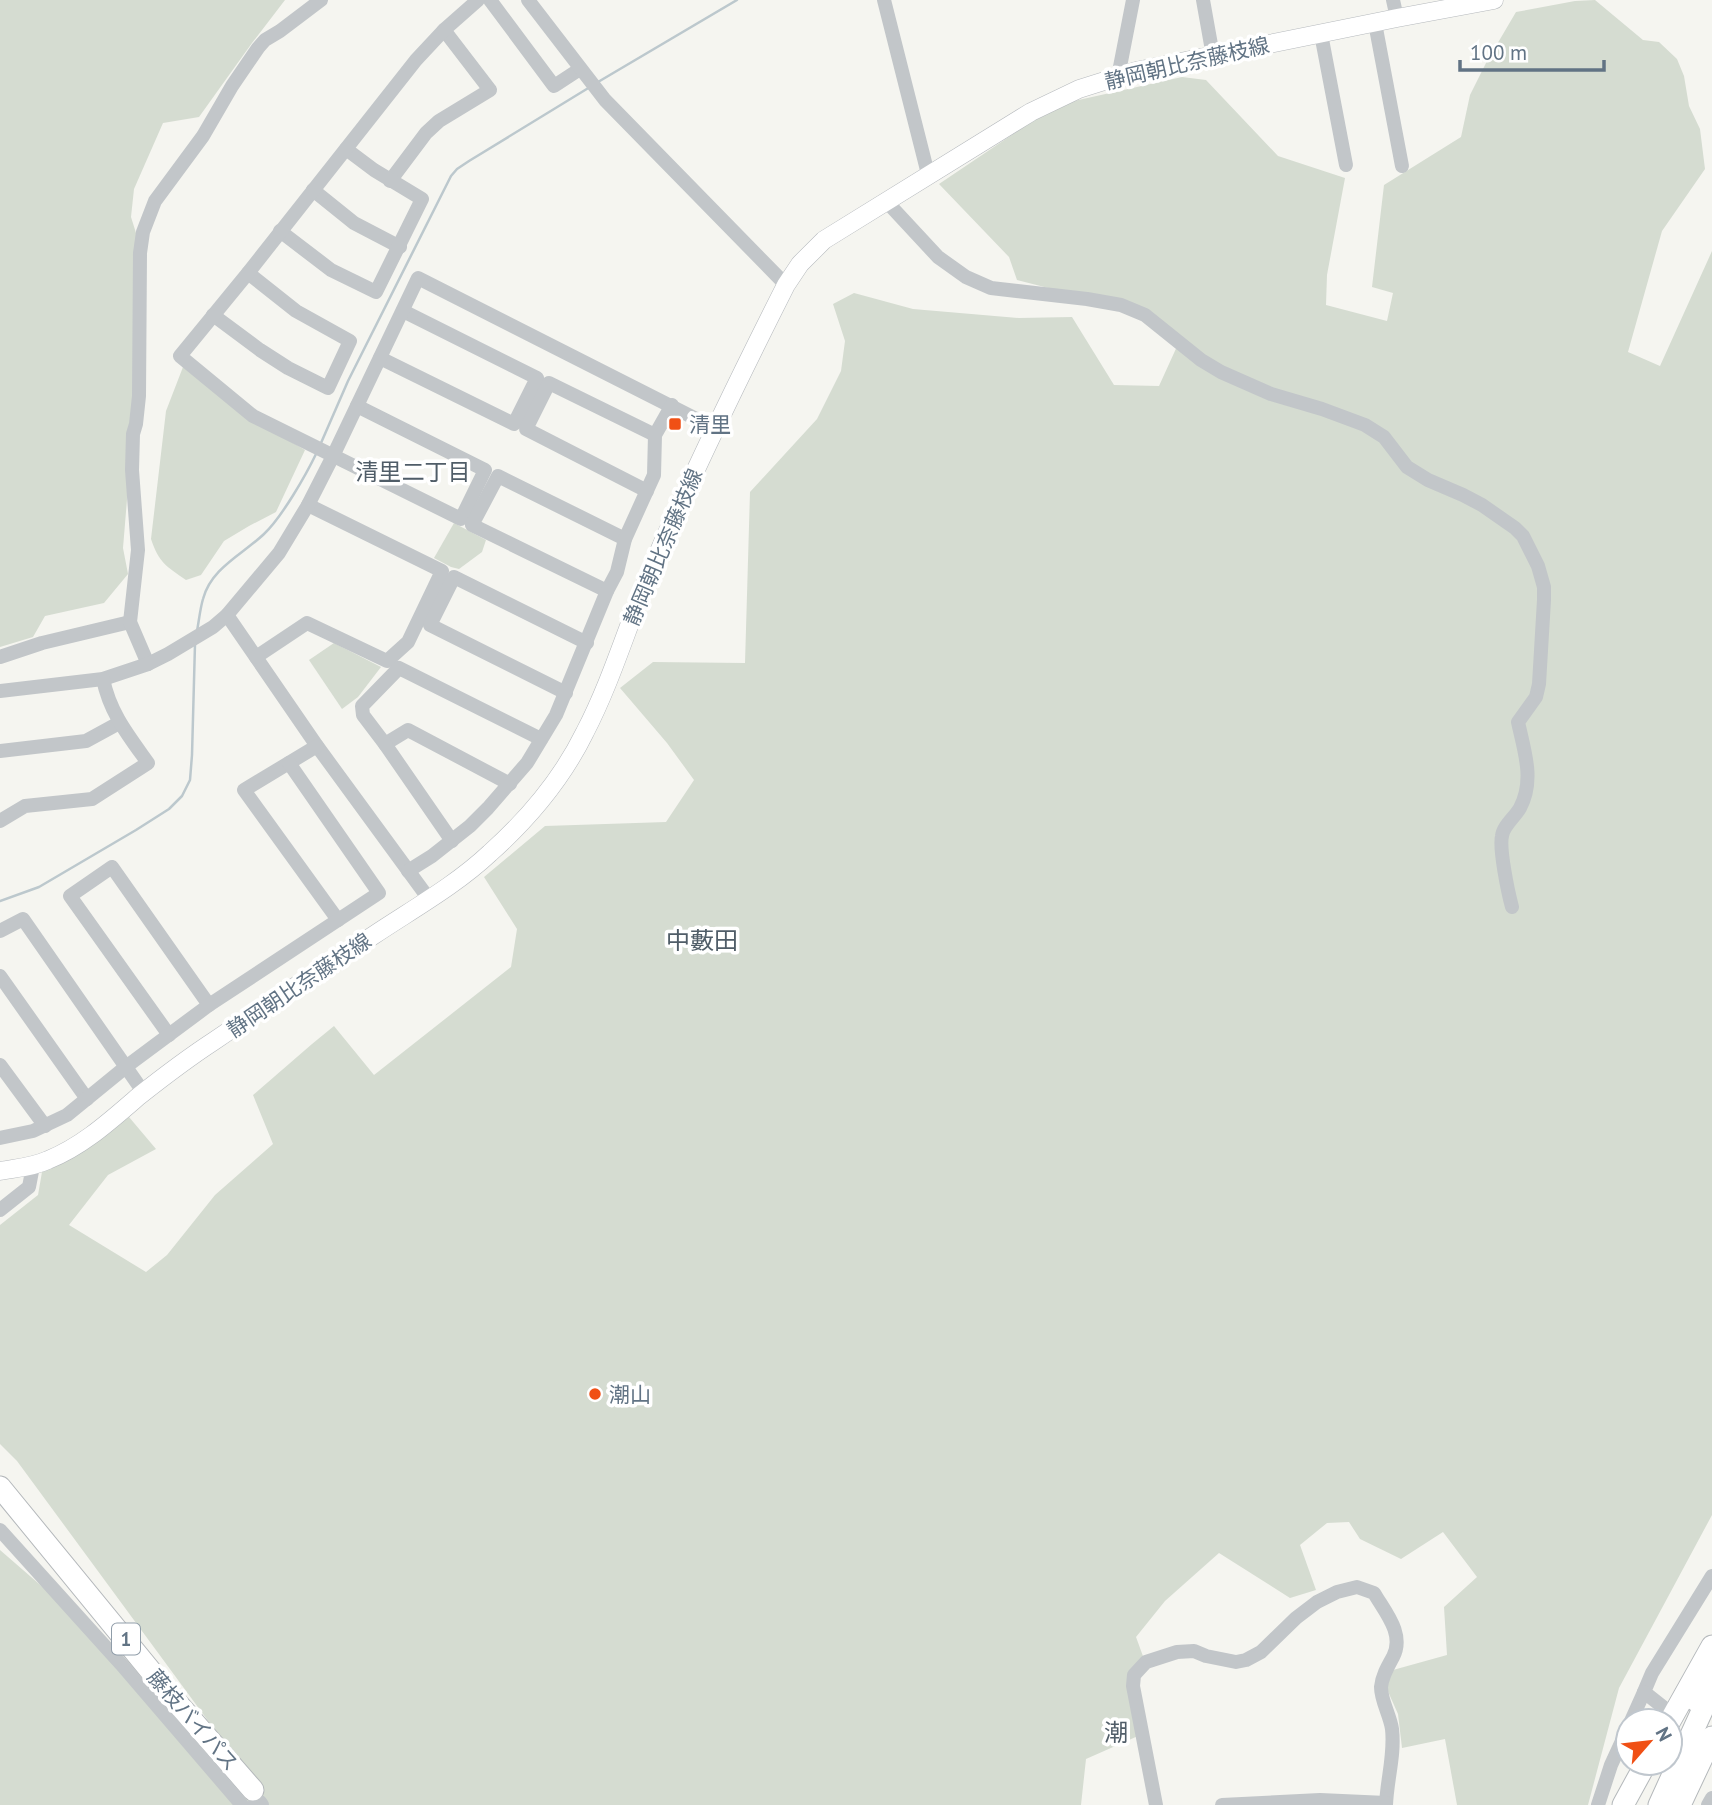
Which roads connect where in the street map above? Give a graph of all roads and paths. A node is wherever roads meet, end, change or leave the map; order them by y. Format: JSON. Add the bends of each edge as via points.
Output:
{"nodes":[{"id":1,"x":321,"y":0,"type":"edge"},
{"id":2,"x":478,"y":0,"type":"edge"},
{"id":3,"x":490,"y":0,"type":"edge"},
{"id":4,"x":528,"y":0,"type":"edge"},
{"id":5,"x":884,"y":0,"type":"edge"},
{"id":6,"x":1133,"y":0,"type":"edge"},
{"id":7,"x":1203,"y":0,"type":"edge"},
{"id":8,"x":1494,"y":0,"type":"edge"},
{"id":9,"x":1395,"y":9,"type":"edge"},
{"id":10,"x":1375,"y":23,"type":"junction"},
{"id":11,"x":444,"y":30,"type":"junction"},
{"id":12,"x":1321,"y":34,"type":"junction"},
{"id":13,"x":1213,"y":56,"type":"junction"},
{"id":14,"x":584,"y":74,"type":"junction"},
{"id":15,"x":1118,"y":77,"type":"junction"},
{"id":16,"x":346,"y":149,"type":"junction"},
{"id":17,"x":1346,"y":165,"type":"dead end"},
{"id":18,"x":1402,"y":166,"type":"dead end"},
{"id":19,"x":928,"y":174,"type":"junction"},
{"id":20,"x":390,"y":181,"type":"junction"},
{"id":21,"x":313,"y":190,"type":"junction"},
{"id":22,"x":886,"y":201,"type":"junction"},
{"id":23,"x":280,"y":231,"type":"junction"},
{"id":24,"x":400,"y":247,"type":"junction"},
{"id":25,"x":248,"y":273,"type":"junction"},
{"id":26,"x":786,"y":285,"type":"junction"},
{"id":27,"x":403,"y":311,"type":"junction"},
{"id":28,"x":213,"y":315,"type":"junction"},
{"id":29,"x":380,"y":358,"type":"junction"},
{"id":30,"x":672,"y":405,"type":"junction"},
{"id":31,"x":357,"y":406,"type":"junction"},
{"id":32,"x":715,"y":428,"type":"junction"},
{"id":33,"x":655,"y":435,"type":"junction"},
{"id":34,"x":333,"y":456,"type":"junction"},
{"id":35,"x":647,"y":491,"type":"junction"},
{"id":36,"x":308,"y":505,"type":"junction"},
{"id":37,"x":625,"y":539,"type":"junction"},
{"id":38,"x":607,"y":591,"type":"junction"},
{"id":39,"x":228,"y":615,"type":"junction"},
{"id":40,"x":130,"y":622,"type":"junction"},
{"id":41,"x":587,"y":642,"type":"junction"},
{"id":42,"x":0,"y":657,"type":"edge"},
{"id":43,"x":256,"y":657,"type":"junction"},
{"id":44,"x":148,"y":664,"type":"junction"},
{"id":45,"x":103,"y":678,"type":"junction"},
{"id":46,"x":0,"y":691,"type":"edge"},
{"id":47,"x":566,"y":693,"type":"junction"},
{"id":48,"x":119,"y":723,"type":"junction"},
{"id":49,"x":541,"y":739,"type":"junction"},
{"id":50,"x":385,"y":744,"type":"junction"},
{"id":51,"x":317,"y":746,"type":"junction"},
{"id":52,"x":0,"y":751,"type":"edge"},
{"id":53,"x":289,"y":763,"type":"junction"},
{"id":54,"x":510,"y":784,"type":"junction"},
{"id":55,"x":0,"y":821,"type":"edge"},
{"id":56,"x":452,"y":841,"type":"junction"},
{"id":57,"x":408,"y":871,"type":"junction"},
{"id":58,"x":429,"y":899,"type":"junction"},
{"id":59,"x":1512,"y":907,"type":"dead end"},
{"id":60,"x":338,"y":920,"type":"junction"},
{"id":61,"x":0,"y":931,"type":"edge"},
{"id":62,"x":0,"y":976,"type":"edge"},
{"id":63,"x":209,"y":1005,"type":"junction"},
{"id":64,"x":169,"y":1035,"type":"junction"},
{"id":65,"x":0,"y":1065,"type":"edge"},
{"id":66,"x":127,"y":1066,"type":"junction"},
{"id":67,"x":144,"y":1093,"type":"junction"},
{"id":68,"x":87,"y":1099,"type":"junction"},
{"id":69,"x":45,"y":1126,"type":"junction"},
{"id":70,"x":0,"y":1138,"type":"edge"},
{"id":71,"x":33,"y":1166,"type":"junction"},
{"id":72,"x":0,"y":1171,"type":"edge"},
{"id":73,"x":0,"y":1210,"type":"edge"},
{"id":74,"x":0,"y":1475,"type":"edge"},
{"id":75,"x":0,"y":1487,"type":"edge"},
{"id":76,"x":0,"y":1530,"type":"edge"},
{"id":77,"x":52,"y":1549,"type":"junction"},
{"id":78,"x":1712,"y":1576,"type":"edge"},
{"id":79,"x":1712,"y":1646,"type":"edge"},
{"id":80,"x":1712,"y":1666,"type":"edge"},
{"id":81,"x":1712,"y":1689,"type":"edge"},
{"id":82,"x":1644,"y":1692,"type":"junction"},
{"id":83,"x":1637,"y":1707,"type":"edge"},
{"id":84,"x":1659,"y":1707,"type":"edge"},
{"id":85,"x":1671,"y":1707,"type":"edge"},
{"id":86,"x":1684,"y":1727,"type":"edge"},
{"id":87,"x":1712,"y":1737,"type":"edge"},
{"id":88,"x":1614,"y":1758,"type":"edge"},
{"id":89,"x":1638,"y":1777,"type":"edge"},
{"id":90,"x":1661,"y":1777,"type":"edge"},
{"id":91,"x":1712,"y":1798,"type":"edge"},
{"id":92,"x":253,"y":1801,"type":"edge"},
{"id":93,"x":1386,"y":1804,"type":"edge"},
{"id":94,"x":1156,"y":1805,"type":"edge"},
{"id":95,"x":1222,"y":1805,"type":"edge"},
{"id":96,"x":1598,"y":1805,"type":"edge"},
{"id":97,"x":1623,"y":1805,"type":"edge"},
{"id":98,"x":1648,"y":1805,"type":"edge"},
{"id":99,"x":1659,"y":1805,"type":"edge"},
{"id":100,"x":1680,"y":1805,"type":"edge"},
{"id":101,"x":1708,"y":1805,"type":"edge"}],
"edges":[{"from":1,"to":40,"type":"street","via":[[258,48],[203,136],[155,201],[143,232],[139,396],[132,470],[138,550]]},
{"from":2,"to":11,"type":"street"},
{"from":3,"to":14,"type":"street","via":[[554,86]]},
{"from":4,"to":14,"type":"street"},
{"from":5,"to":19,"type":"street"},
{"from":6,"to":15,"type":"street"},
{"from":7,"to":13,"type":"street"},
{"from":8,"to":9,"type":"main road","name":"静岡朝比奈藤枝線"},
{"from":9,"to":10,"type":"main road","name":"静岡朝比奈藤枝線"},
{"from":10,"to":12,"type":"main road","name":"静岡朝比奈藤枝線"},
{"from":10,"to":18,"type":"street"},
{"from":11,"to":16,"type":"street"},
{"from":11,"to":20,"type":"street","via":[[490,90],[439,121]]},
{"from":12,"to":13,"type":"main road","name":"静岡朝比奈藤枝線"},
{"from":12,"to":17,"type":"street"},
{"from":13,"to":15,"type":"main road","name":"静岡朝比奈藤枝線"},
{"from":14,"to":26,"type":"street"},
{"from":15,"to":19,"type":"main road","name":"静岡朝比奈藤枝線","via":[[1031,112]]},
{"from":16,"to":20,"type":"street"},
{"from":16,"to":21,"type":"street"},
{"from":19,"to":22,"type":"main road","name":"静岡朝比奈藤枝線"},
{"from":20,"to":24,"type":"street","via":[[422,199]]},
{"from":21,"to":23,"type":"street"},
{"from":21,"to":24,"type":"street","via":[[354,223]]},
{"from":22,"to":26,"type":"main road","name":"静岡朝比奈藤枝線","via":[[824,240]]},
{"from":22,"to":59,"type":"street","via":[[937,257],[966,276],[992,288],[1087,299],[1145,315],[1220,372],[1365,425],[1384,437],[1407,467],[1482,505],[1523,536],[1538,566],[1544,600],[1539,684],[1536,697],[1518,722],[1528,771],[1526,794],[1502,834]]},
{"from":23,"to":24,"type":"street","via":[[331,270],[376,292]]},
{"from":23,"to":25,"type":"street"},
{"from":25,"to":28,"type":"street"},
{"from":25,"to":28,"type":"street","via":[[296,311],[350,341],[328,388],[288,368]]},
{"from":26,"to":32,"type":"main road","name":"静岡朝比奈藤枝線"},
{"from":27,"to":29,"type":"street"},
{"from":27,"to":29,"type":"street","via":[[537,378],[514,424]]},
{"from":27,"to":30,"type":"street","via":[[418,278]]},
{"from":28,"to":34,"type":"street","via":[[180,356],[253,416]]},
{"from":29,"to":31,"type":"street"},
{"from":30,"to":32,"type":"street"},
{"from":30,"to":33,"type":"street"},
{"from":31,"to":34,"type":"street"},
{"from":31,"to":34,"type":"street","via":[[485,470],[461,519]]},
{"from":32,"to":58,"type":"main road","name":"静岡朝比奈藤枝線","via":[[652,568],[600,701],[572,756],[550,788],[491,853]]},
{"from":33,"to":35,"type":"street","via":[[654,475]]},
{"from":33,"to":35,"type":"street","via":[[549,383],[526,429]]},
{"from":34,"to":36,"type":"street"},
{"from":35,"to":37,"type":"street"},
{"from":36,"to":39,"type":"street","via":[[279,553]]},
{"from":36,"to":43,"type":"street","via":[[442,571],[408,642],[387,661],[307,623]]},
{"from":37,"to":38,"type":"street"},
{"from":37,"to":38,"type":"street","via":[[498,476],[472,525]]},
{"from":38,"to":41,"type":"street"},
{"from":39,"to":43,"type":"street"},
{"from":39,"to":44,"type":"street"},
{"from":40,"to":42,"type":"street"},
{"from":40,"to":44,"type":"street"},
{"from":41,"to":47,"type":"street"},
{"from":41,"to":47,"type":"street","via":[[454,577],[430,625]]},
{"from":43,"to":51,"type":"street"},
{"from":44,"to":45,"type":"street"},
{"from":45,"to":46,"type":"street"},
{"from":45,"to":48,"type":"street"},
{"from":47,"to":49,"type":"street"},
{"from":48,"to":52,"type":"street","via":[[86,741]]},
{"from":48,"to":55,"type":"street","via":[[148,763],[92,799],[26,806]]},
{"from":49,"to":50,"type":"street","via":[[399,668],[362,706],[363,715]]},
{"from":49,"to":54,"type":"street"},
{"from":50,"to":54,"type":"street","via":[[408,730]]},
{"from":50,"to":56,"type":"street"},
{"from":51,"to":53,"type":"street"},
{"from":51,"to":57,"type":"street"},
{"from":53,"to":60,"type":"street","via":[[379,893]]},
{"from":53,"to":60,"type":"street","via":[[244,790]]},
{"from":54,"to":56,"type":"street"},
{"from":56,"to":57,"type":"street"},
{"from":57,"to":58,"type":"street"},
{"from":58,"to":67,"type":"main road","name":"静岡朝比奈藤枝線","via":[[247,1018]]},
{"from":60,"to":63,"type":"street"},
{"from":61,"to":66,"type":"street","via":[[23,919]]},
{"from":62,"to":68,"type":"street"},
{"from":63,"to":64,"type":"street"},
{"from":63,"to":64,"type":"street","via":[[112,867],[70,896]]},
{"from":64,"to":66,"type":"street"},
{"from":65,"to":69,"type":"street"},
{"from":66,"to":67,"type":"street"},
{"from":66,"to":68,"type":"street"},
{"from":67,"to":71,"type":"main road","name":"静岡朝比奈藤枝線","via":[[72,1149]]},
{"from":68,"to":69,"type":"street"},
{"from":69,"to":70,"type":"street"},
{"from":71,"to":72,"type":"main road","name":"静岡朝比奈藤枝線"},
{"from":71,"to":73,"type":"street","via":[[29,1187]]},
{"from":74,"to":77,"type":"highway","number":"1"},
{"from":75,"to":77,"type":"highway","name":"藤枝バイパス","number":"1"},
{"from":76,"to":92,"type":"street"},
{"from":77,"to":92,"type":"highway","name":"藤枝バイパス","number":"1"},
{"from":78,"to":82,"type":"street"},
{"from":79,"to":85,"type":"highway"},
{"from":80,"to":86,"type":"highway"},
{"from":81,"to":99,"type":"highway"},
{"from":82,"to":83,"type":"street"},
{"from":82,"to":84,"type":"street"},
{"from":87,"to":100,"type":"highway"},
{"from":88,"to":96,"type":"street"},
{"from":89,"to":97,"type":"highway"},
{"from":90,"to":98,"type":"highway"},
{"from":91,"to":101,"type":"street"},
{"from":93,"to":94,"type":"street","via":[[1393,1748],[1381,1686],[1398,1639],[1374,1593],[1357,1587],[1317,1602],[1246,1660],[1177,1651],[1146,1662],[1134,1675]]},
{"from":93,"to":95,"type":"street","via":[[1320,1800]]}]}
